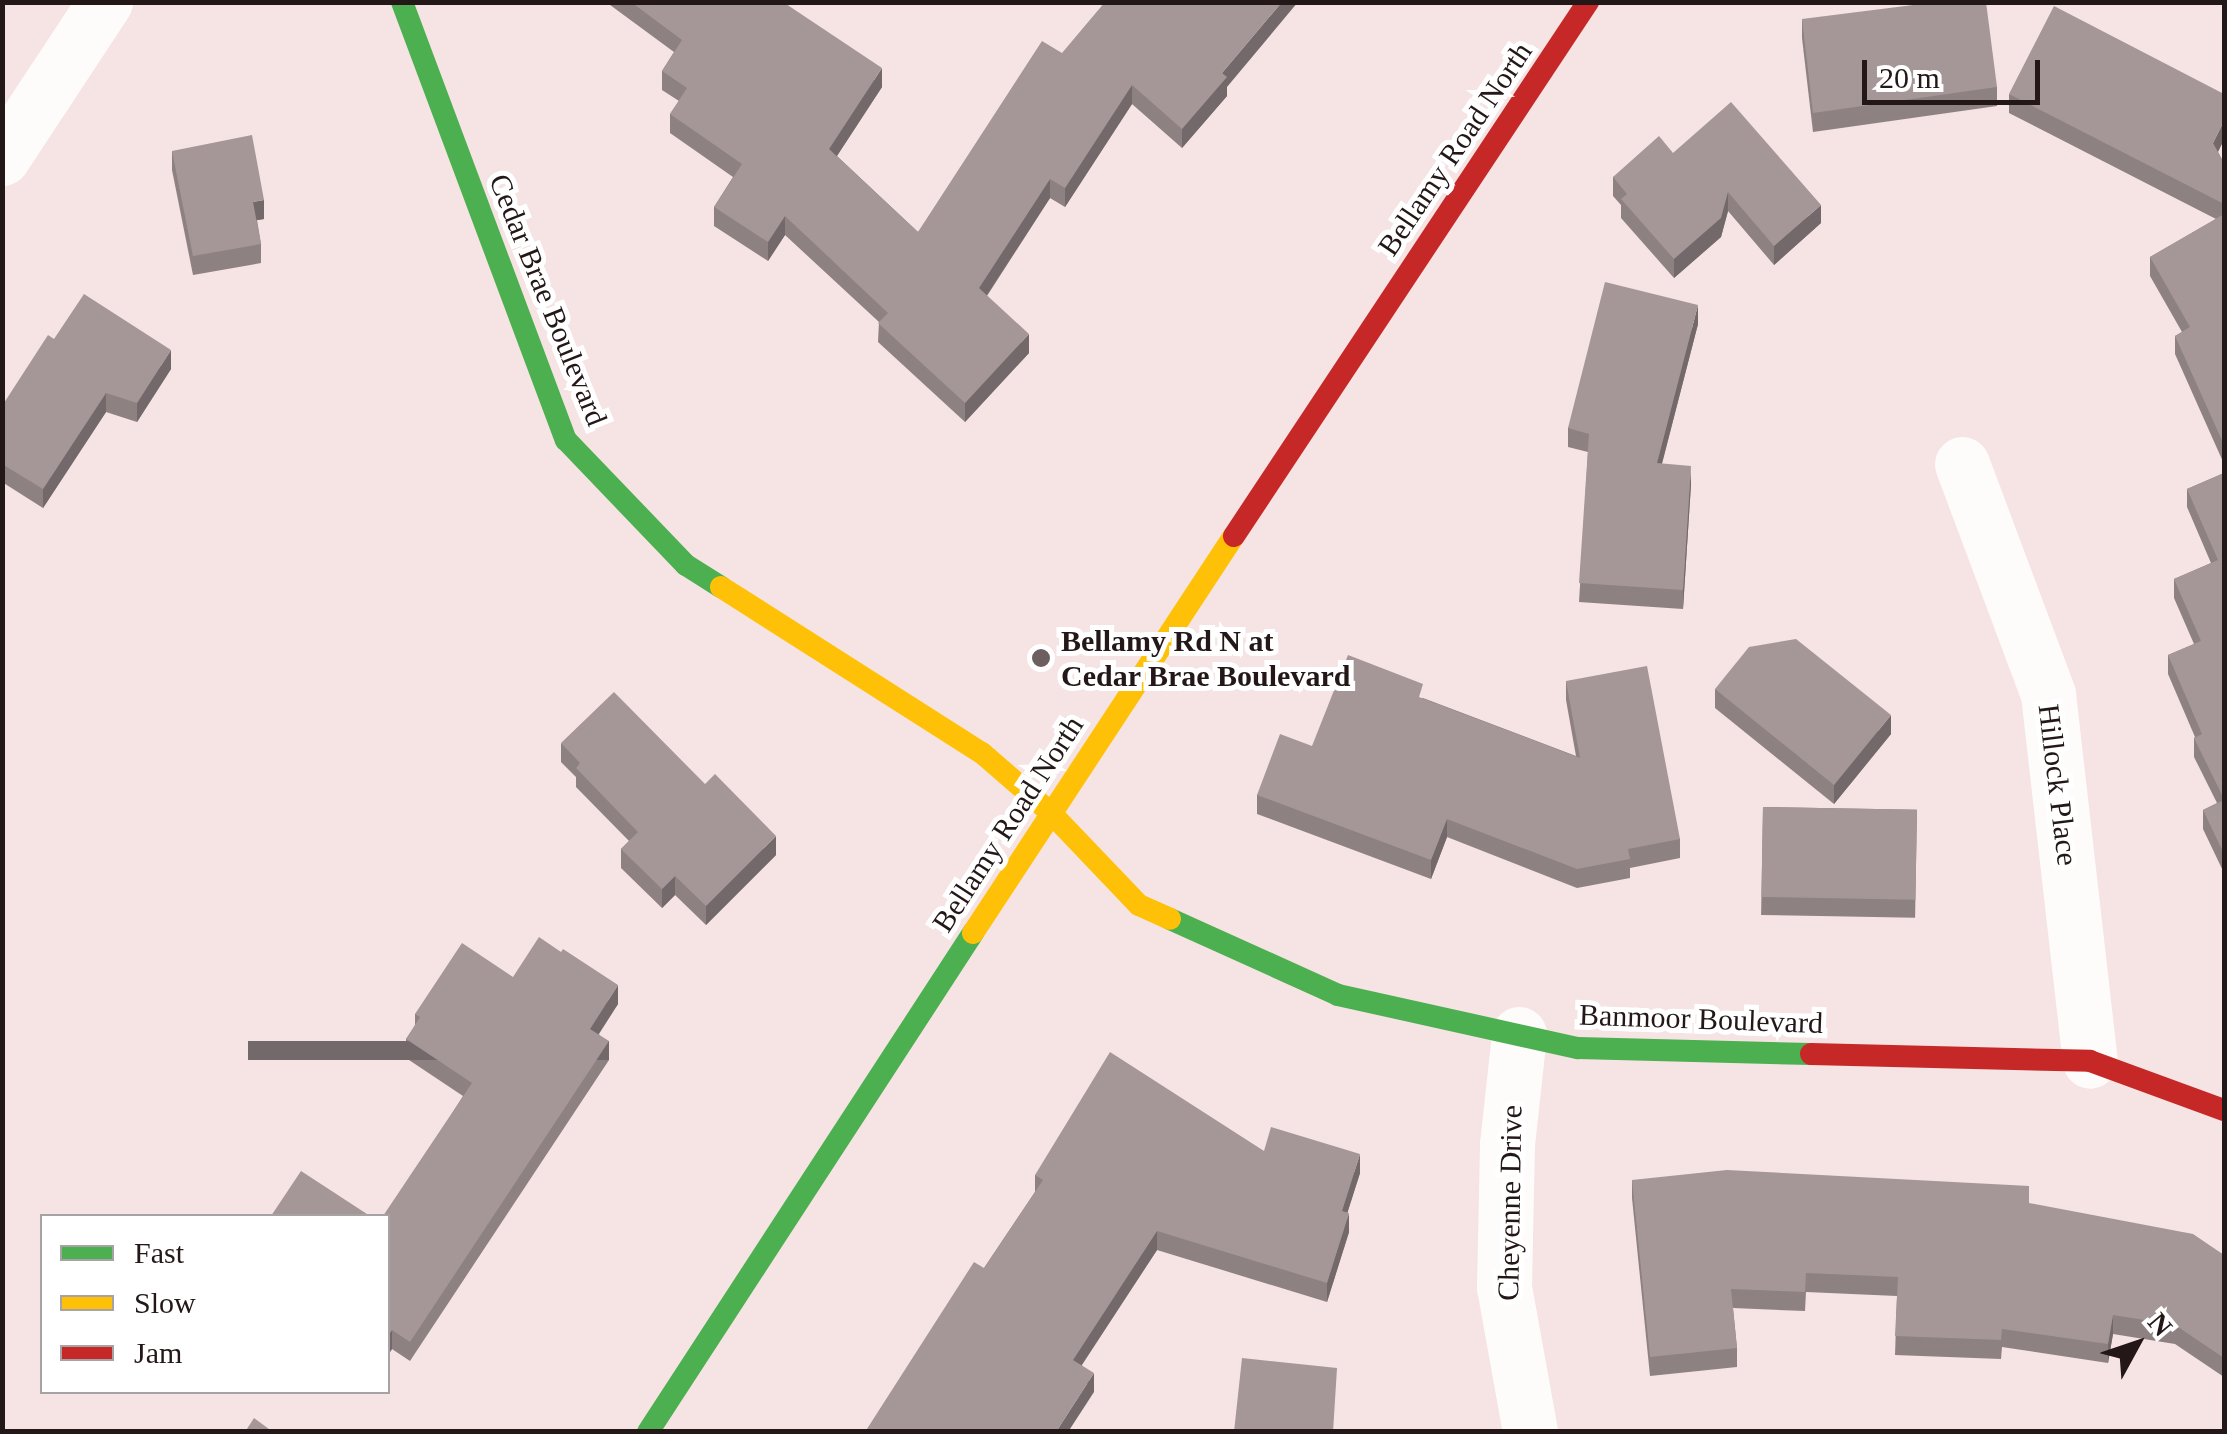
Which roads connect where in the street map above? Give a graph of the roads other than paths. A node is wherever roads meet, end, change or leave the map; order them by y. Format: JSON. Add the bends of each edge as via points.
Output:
{"nodes":[{"id":1,"x":105,"y":2,"type":"edge"},
{"id":2,"x":402,"y":2,"type":"edge"},
{"id":3,"x":1588,"y":2,"type":"edge"},
{"id":4,"x":2,"y":158,"type":"edge"},
{"id":5,"x":1962,"y":464,"type":"dead end"},
{"id":6,"x":1051,"y":812,"type":"junction"},
{"id":7,"x":1518,"y":1034,"type":"junction"},
{"id":8,"x":2090,"y":1061,"type":"junction"},
{"id":9,"x":2224,"y":1110,"type":"edge"},
{"id":10,"x":648,"y":1432,"type":"edge"},
{"id":11,"x":1530,"y":1432,"type":"edge"}],
"edges":[{"from":1,"to":4,"type":"street"},
{"from":2,"to":6,"type":"street","name":"Cedar Brae Boulevard","via":[[566,440],[686,564],[982,753]]},
{"from":3,"to":6,"type":"street","name":"Bellamy Road North"},
{"from":5,"to":8,"type":"street","name":"Hillock Place","via":[[2048,694]]},
{"from":6,"to":7,"type":"street","name":"Banmoor Boulevard","via":[[1139,905],[1338,995]]},
{"from":6,"to":10,"type":"street","name":"Bellamy Road North"},
{"from":7,"to":8,"type":"street","name":"Banmoor Boulevard","via":[[1578,1048]]},
{"from":7,"to":11,"type":"street","name":"Cheyenne Drive","via":[[1506,1144],[1504,1288]]},
{"from":8,"to":9,"type":"street","name":"Banmoor Boulevard"}]}
